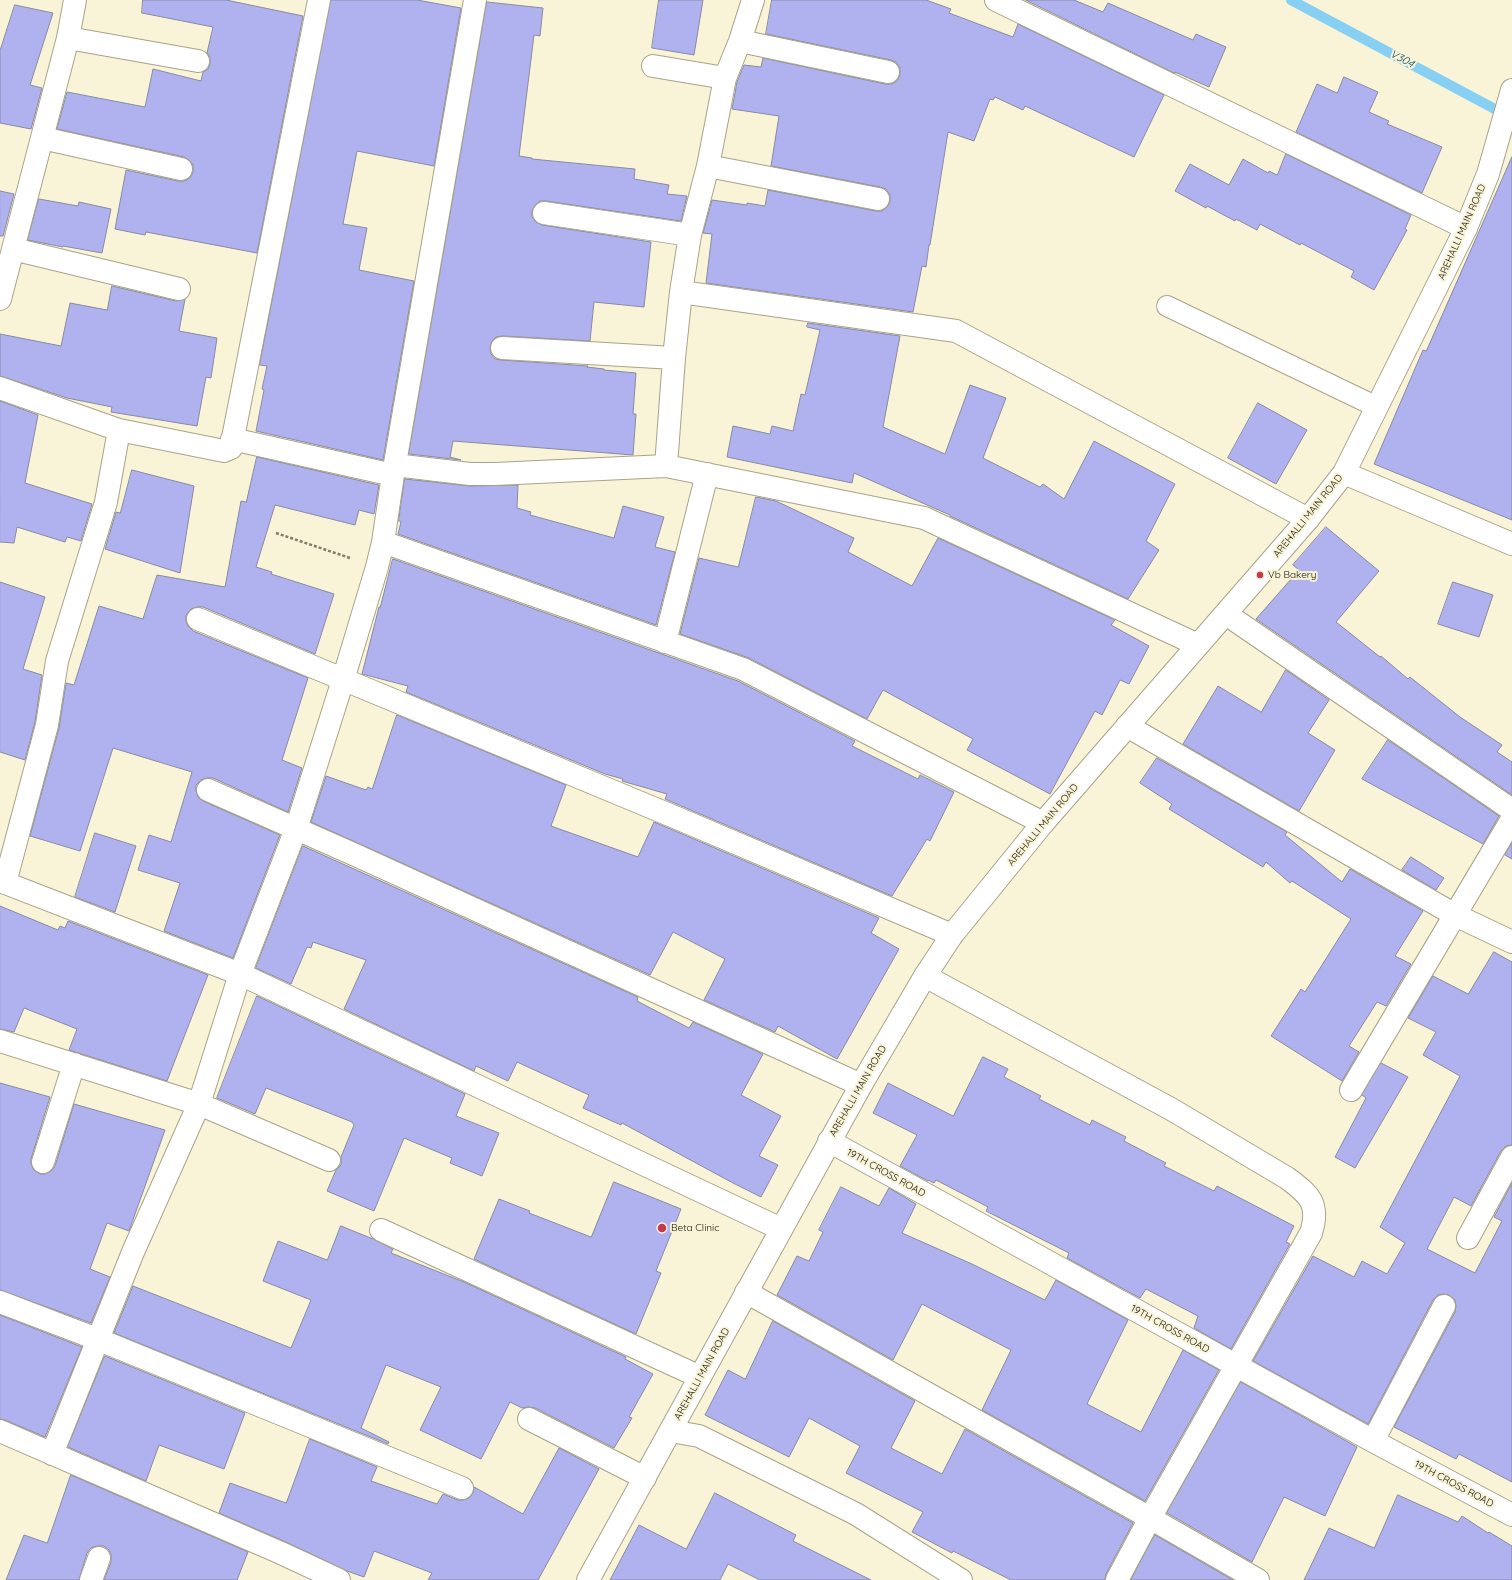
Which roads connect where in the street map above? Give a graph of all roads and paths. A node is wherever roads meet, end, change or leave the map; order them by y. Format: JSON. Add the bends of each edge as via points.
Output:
{"nodes":[{"id":1,"x":75,"y":0,"type":"edge"},
{"id":2,"x":319,"y":0,"type":"edge"},
{"id":3,"x":475,"y":0,"type":"edge"},
{"id":4,"x":753,"y":0,"type":"edge"},
{"id":5,"x":996,"y":0,"type":"edge"},
{"id":6,"x":68,"y":38,"type":"junction"},
{"id":7,"x":740,"y":41,"type":"junction"},
{"id":8,"x":198,"y":61,"type":"dead end"},
{"id":9,"x":653,"y":66,"type":"dead end"},
{"id":10,"x":888,"y":72,"type":"dead end"},
{"id":11,"x":725,"y":78,"type":"junction"},
{"id":12,"x":1512,"y":90,"type":"edge"},
{"id":13,"x":42,"y":138,"type":"junction"},
{"id":14,"x":708,"y":166,"type":"junction"},
{"id":15,"x":180,"y":170,"type":"dead end"},
{"id":16,"x":878,"y":199,"type":"dead end"},
{"id":17,"x":544,"y":213,"type":"dead end"},
{"id":18,"x":1466,"y":228,"type":"junction"},
{"id":19,"x":690,"y":235,"type":"junction"},
{"id":20,"x":13,"y":249,"type":"junction"},
{"id":21,"x":179,"y":289,"type":"dead end"},
{"id":22,"x":681,"y":292,"type":"junction"},
{"id":23,"x":0,"y":299,"type":"edge"},
{"id":24,"x":1167,"y":306,"type":"dead end"},
{"id":25,"x":502,"y":348,"type":"dead end"},
{"id":26,"x":674,"y":358,"type":"junction"},
{"id":27,"x":0,"y":388,"type":"edge"},
{"id":28,"x":1377,"y":407,"type":"junction"},
{"id":29,"x":119,"y":430,"type":"junction"},
{"id":30,"x":232,"y":439,"type":"junction"},
{"id":31,"x":666,"y":466,"type":"junction"},
{"id":32,"x":394,"y":470,"type":"junction"},
{"id":33,"x":1344,"y":472,"type":"junction"},
{"id":34,"x":707,"y":474,"type":"junction"},
{"id":35,"x":1308,"y":519,"type":"junction"},
{"id":36,"x":276,"y":533,"type":"dead end"},
{"id":37,"x":383,"y":542,"type":"junction"},
{"id":38,"x":1512,"y":544,"type":"edge"},
{"id":39,"x":377,"y":567,"type":"junction"},
{"id":40,"x":1226,"y":614,"type":"junction"},
{"id":41,"x":198,"y":619,"type":"dead end"},
{"id":42,"x":665,"y":642,"type":"junction"},
{"id":43,"x":1198,"y":645,"type":"junction"},
{"id":44,"x":343,"y":680,"type":"junction"},
{"id":45,"x":1128,"y":726,"type":"junction"},
{"id":46,"x":208,"y":790,"type":"dead end"},
{"id":47,"x":1512,"y":810,"type":"edge"},
{"id":48,"x":1512,"y":819,"type":"edge"},
{"id":49,"x":1043,"y":823,"type":"junction"},
{"id":50,"x":296,"y":829,"type":"junction"},
{"id":51,"x":2,"y":882,"type":"edge"},
{"id":52,"x":1455,"y":915,"type":"junction"},
{"id":53,"x":952,"y":935,"type":"junction"},
{"id":54,"x":1512,"y":942,"type":"edge"},
{"id":55,"x":240,"y":974,"type":"junction"},
{"id":56,"x":925,"y":976,"type":"junction"},
{"id":57,"x":0,"y":1040,"type":"edge"},
{"id":58,"x":74,"y":1064,"type":"junction"},
{"id":59,"x":861,"y":1085,"type":"junction"},
{"id":60,"x":1351,"y":1090,"type":"dead end"},
{"id":61,"x":199,"y":1104,"type":"junction"},
{"id":62,"x":830,"y":1141,"type":"junction"},
{"id":63,"x":1512,"y":1157,"type":"edge"},
{"id":64,"x":328,"y":1160,"type":"dead end"},
{"id":65,"x":44,"y":1162,"type":"dead end"},
{"id":66,"x":781,"y":1229,"type":"junction"},
{"id":67,"x":381,"y":1230,"type":"dead end"},
{"id":68,"x":1468,"y":1238,"type":"dead end"},
{"id":69,"x":746,"y":1292,"type":"junction"},
{"id":70,"x":0,"y":1302,"type":"edge"},
{"id":71,"x":1444,"y":1306,"type":"dead end"},
{"id":72,"x":97,"y":1339,"type":"junction"},
{"id":73,"x":1237,"y":1366,"type":"junction"},
{"id":74,"x":700,"y":1377,"type":"junction"},
{"id":75,"x":529,"y":1419,"type":"dead end"},
{"id":76,"x":0,"y":1431,"type":"edge"},
{"id":77,"x":671,"y":1431,"type":"junction"},
{"id":78,"x":1373,"y":1441,"type":"junction"},
{"id":79,"x":52,"y":1454,"type":"junction"},
{"id":80,"x":644,"y":1478,"type":"junction"},
{"id":81,"x":462,"y":1488,"type":"dead end"},
{"id":82,"x":1512,"y":1515,"type":"edge"},
{"id":83,"x":1150,"y":1518,"type":"junction"},
{"id":84,"x":99,"y":1558,"type":"dead end"},
{"id":85,"x":91,"y":1580,"type":"edge"},
{"id":86,"x":339,"y":1580,"type":"edge"},
{"id":87,"x":588,"y":1580,"type":"edge"},
{"id":88,"x":961,"y":1580,"type":"edge"},
{"id":89,"x":1117,"y":1580,"type":"edge"},
{"id":90,"x":1258,"y":1580,"type":"edge"}],
"edges":[{"from":1,"to":6,"type":"street"},
{"from":2,"to":30,"type":"street"},
{"from":3,"to":32,"type":"street"},
{"from":4,"to":7,"type":"street"},
{"from":5,"to":18,"type":"street"},
{"from":6,"to":8,"type":"street"},
{"from":6,"to":13,"type":"street"},
{"from":7,"to":10,"type":"street"},
{"from":7,"to":11,"type":"street"},
{"from":9,"to":11,"type":"street"},
{"from":11,"to":14,"type":"street"},
{"from":12,"to":18,"type":"street","name":"AREHALLI MAIN ROAD","via":[[1488,174]]},
{"from":13,"to":15,"type":"street"},
{"from":13,"to":20,"type":"street"},
{"from":14,"to":16,"type":"street"},
{"from":14,"to":19,"type":"street"},
{"from":17,"to":19,"type":"street"},
{"from":18,"to":28,"type":"street","name":"AREHALLI MAIN ROAD"},
{"from":19,"to":22,"type":"street"},
{"from":20,"to":21,"type":"street"},
{"from":20,"to":23,"type":"street"},
{"from":22,"to":26,"type":"street"},
{"from":22,"to":35,"type":"street","via":[[956,331]]},
{"from":24,"to":28,"type":"lane"},
{"from":25,"to":26,"type":"street"},
{"from":26,"to":31,"type":"street"},
{"from":27,"to":29,"type":"street"},
{"from":28,"to":33,"type":"street","name":"AREHALLI MAIN ROAD"},
{"from":29,"to":30,"type":"street","via":[[224,451],[231,448]]},
{"from":29,"to":51,"type":"street","via":[[106,502],[57,661],[47,725]]},
{"from":30,"to":32,"type":"street"},
{"from":31,"to":32,"type":"street","via":[[495,474]]},
{"from":31,"to":34,"type":"street"},
{"from":32,"to":37,"type":"street"},
{"from":33,"to":35,"type":"street","name":"AREHALLI MAIN ROAD"},
{"from":33,"to":38,"type":"street"},
{"from":34,"to":42,"type":"street"},
{"from":34,"to":43,"type":"street","via":[[924,518]]},
{"from":35,"to":40,"type":"street","name":"AREHALLI MAIN ROAD"},
{"from":36,"to":39,"type":"path"},
{"from":37,"to":39,"type":"street"},
{"from":37,"to":42,"type":"street"},
{"from":39,"to":44,"type":"street"},
{"from":40,"to":43,"type":"street","name":"AREHALLI MAIN ROAD"},
{"from":40,"to":47,"type":"street"},
{"from":41,"to":44,"type":"street"},
{"from":42,"to":49,"type":"street","via":[[743,669]]},
{"from":43,"to":45,"type":"street","name":"AREHALLI MAIN ROAD"},
{"from":44,"to":50,"type":"street"},
{"from":44,"to":53,"type":"street","via":[[678,818]]},
{"from":45,"to":49,"type":"street","name":"AREHALLI MAIN ROAD"},
{"from":45,"to":52,"type":"street"},
{"from":46,"to":50,"type":"street"},
{"from":48,"to":52,"type":"street"},
{"from":49,"to":53,"type":"street","name":"AREHALLI MAIN ROAD"},
{"from":50,"to":55,"type":"street"},
{"from":50,"to":59,"type":"street"},
{"from":51,"to":55,"type":"street"},
{"from":52,"to":54,"type":"street"},
{"from":52,"to":60,"type":"street"},
{"from":53,"to":56,"type":"street","name":"AREHALLI MAIN ROAD"},
{"from":55,"to":61,"type":"street"},
{"from":55,"to":66,"type":"street"},
{"from":56,"to":59,"type":"street","name":"AREHALLI MAIN ROAD"},
{"from":56,"to":73,"type":"street","via":[[1171,1109],[1287,1178],[1301,1188],[1312,1201],[1314,1223],[1311,1233]]},
{"from":57,"to":58,"type":"street"},
{"from":58,"to":61,"type":"street"},
{"from":58,"to":65,"type":"street"},
{"from":59,"to":62,"type":"street","name":"AREHALLI MAIN ROAD"},
{"from":61,"to":64,"type":"street"},
{"from":61,"to":72,"type":"street"},
{"from":62,"to":66,"type":"street","name":"AREHALLI MAIN ROAD"},
{"from":62,"to":73,"type":"street","name":"19TH CROSS ROAD"},
{"from":63,"to":68,"type":"street"},
{"from":66,"to":69,"type":"street","name":"AREHALLI MAIN ROAD"},
{"from":67,"to":74,"type":"street"},
{"from":69,"to":74,"type":"street","name":"AREHALLI MAIN ROAD"},
{"from":69,"to":83,"type":"street"},
{"from":70,"to":72,"type":"street"},
{"from":71,"to":78,"type":"street"},
{"from":72,"to":79,"type":"street"},
{"from":72,"to":81,"type":"street"},
{"from":73,"to":78,"type":"street","name":"19TH CROSS ROAD"},
{"from":73,"to":83,"type":"street"},
{"from":74,"to":77,"type":"street","name":"AREHALLI MAIN ROAD"},
{"from":75,"to":80,"type":"street"},
{"from":76,"to":79,"type":"street"},
{"from":77,"to":80,"type":"street","name":"AREHALLI MAIN ROAD"},
{"from":77,"to":88,"type":"street","via":[[699,1436],[856,1514]]},
{"from":78,"to":82,"type":"street","name":"19TH CROSS ROAD"},
{"from":79,"to":86,"type":"street"},
{"from":80,"to":87,"type":"street","name":"AREHALLI MAIN ROAD"},
{"from":83,"to":89,"type":"street"},
{"from":83,"to":90,"type":"street"},
{"from":84,"to":85,"type":"street"}]}
